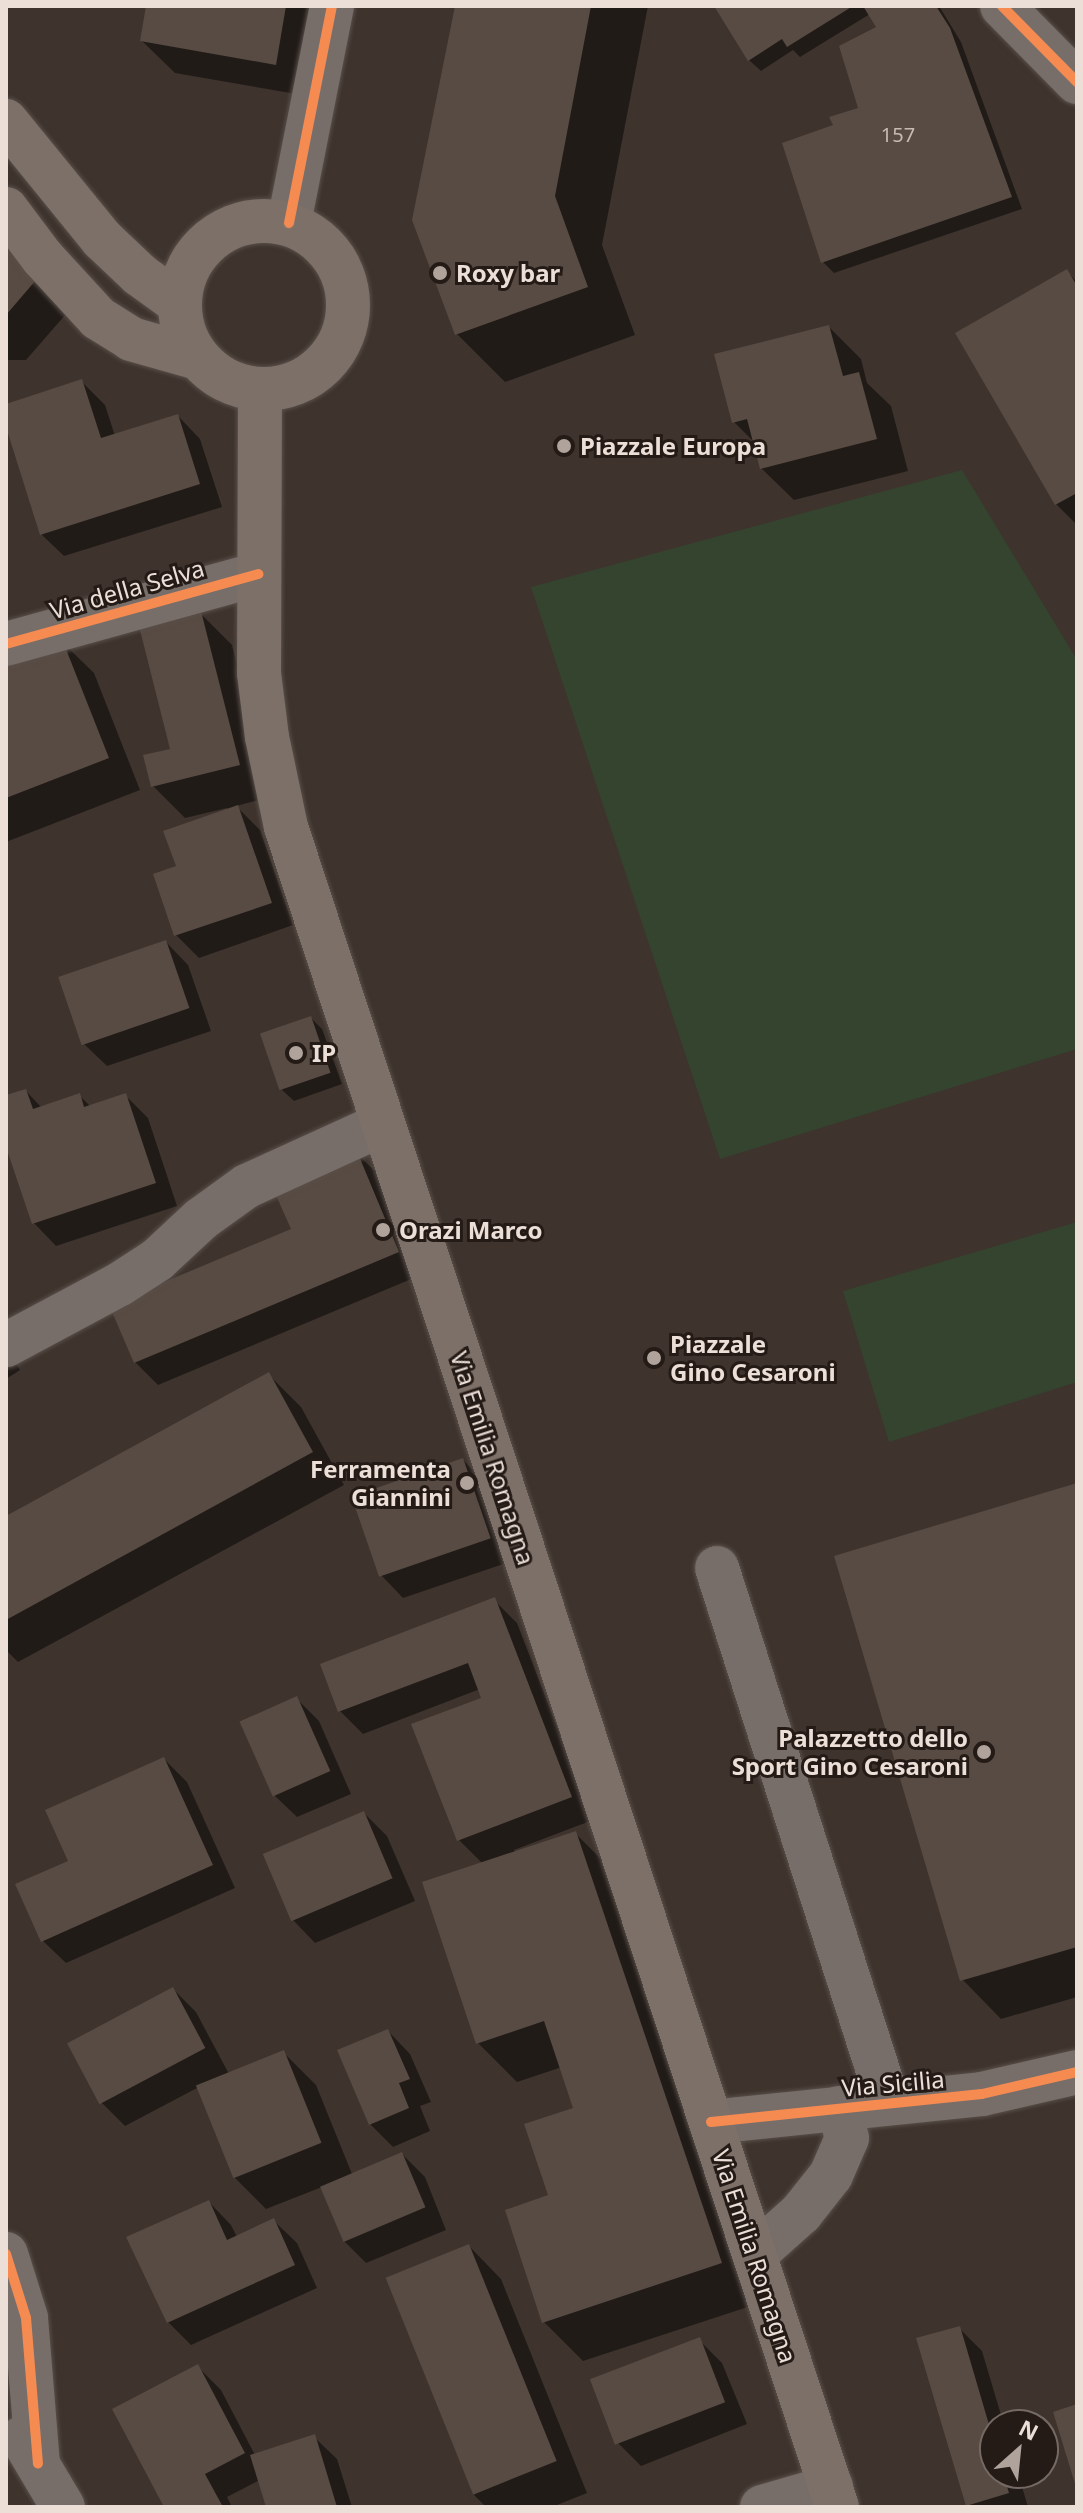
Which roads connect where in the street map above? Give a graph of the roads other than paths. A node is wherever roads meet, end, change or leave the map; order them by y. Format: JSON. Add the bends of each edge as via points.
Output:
{"nodes":[{"id":1,"x":332,"y":6,"type":"edge"},
{"id":2,"x":1002,"y":6,"type":"edge"},
{"id":3,"x":1069,"y":59,"type":"edge"},
{"id":4,"x":6,"y":121,"type":"edge"},
{"id":5,"x":6,"y":209,"type":"edge"},
{"id":6,"x":289,"y":223,"type":"junction"},
{"id":7,"x":179,"y":303,"type":"junction"},
{"id":8,"x":198,"y":358,"type":"junction"},
{"id":9,"x":260,"y":390,"type":"junction"},
{"id":10,"x":258,"y":574,"type":"junction"},
{"id":11,"x":6,"y":644,"type":"edge"},
{"id":12,"x":383,"y":1124,"type":"junction"},
{"id":13,"x":6,"y":1345,"type":"edge"},
{"id":14,"x":717,"y":1568,"type":"dead end"},
{"id":15,"x":1077,"y":2072,"type":"edge"},
{"id":16,"x":888,"y":2102,"type":"junction"},
{"id":17,"x":839,"y":2108,"type":"junction"},
{"id":18,"x":711,"y":2122,"type":"junction"},
{"id":19,"x":6,"y":2254,"type":"edge"},
{"id":20,"x":755,"y":2254,"type":"junction"},
{"id":21,"x":6,"y":2412,"type":"edge"},
{"id":22,"x":38,"y":2464,"type":"junction"},
{"id":23,"x":834,"y":2497,"type":"edge"},
{"id":24,"x":63,"y":2507,"type":"edge"},
{"id":25,"x":762,"y":2507,"type":"edge"}],
"edges":[{"from":1,"to":6,"type":"street"},
{"from":2,"to":3,"type":"street"},
{"from":4,"to":7,"type":"main road","via":[[102,239]]},
{"from":5,"to":8,"type":"main road","via":[[98,318],[131,339]]},
{"from":6,"to":7,"type":"main road","via":[[250,222],[214,236],[183,277]]},
{"from":6,"to":9,"type":"main road","via":[[314,236],[333,255],[345,279],[349,306],[344,333],[312,375]]},
{"from":7,"to":8,"type":"main road","via":[[187,341]]},
{"from":8,"to":9,"type":"main road","via":[[225,380]]},
{"from":9,"to":10,"type":"main road","name":"Via Emilia Romagna"},
{"from":10,"to":11,"type":"street","name":"Via della Selva"},
{"from":10,"to":12,"type":"main road","name":"Via Emilia Romagna","via":[[262,706],[281,808]]},
{"from":12,"to":13,"type":"street","via":[[247,1186],[157,1260]]},
{"from":12,"to":18,"type":"main road","name":"Via Emilia Romagna"},
{"from":14,"to":16,"type":"street"},
{"from":15,"to":16,"type":"street","name":"Via Sicilia","via":[[982,2094]]},
{"from":16,"to":17,"type":"street","name":"Via Sicilia"},
{"from":17,"to":18,"type":"street","name":"Via Sicilia"},
{"from":17,"to":20,"type":"street","name":"Via Sicilia","via":[[847,2138],[831,2175],[801,2213]]},
{"from":18,"to":20,"type":"main road","name":"Via Emilia Romagna"},
{"from":19,"to":22,"type":"street","via":[[26,2318]]},
{"from":20,"to":23,"type":"main road","name":"Via Emilia Romagna"},
{"from":21,"to":22,"type":"street"},
{"from":22,"to":24,"type":"street"},
{"from":23,"to":25,"type":"street"}]}
